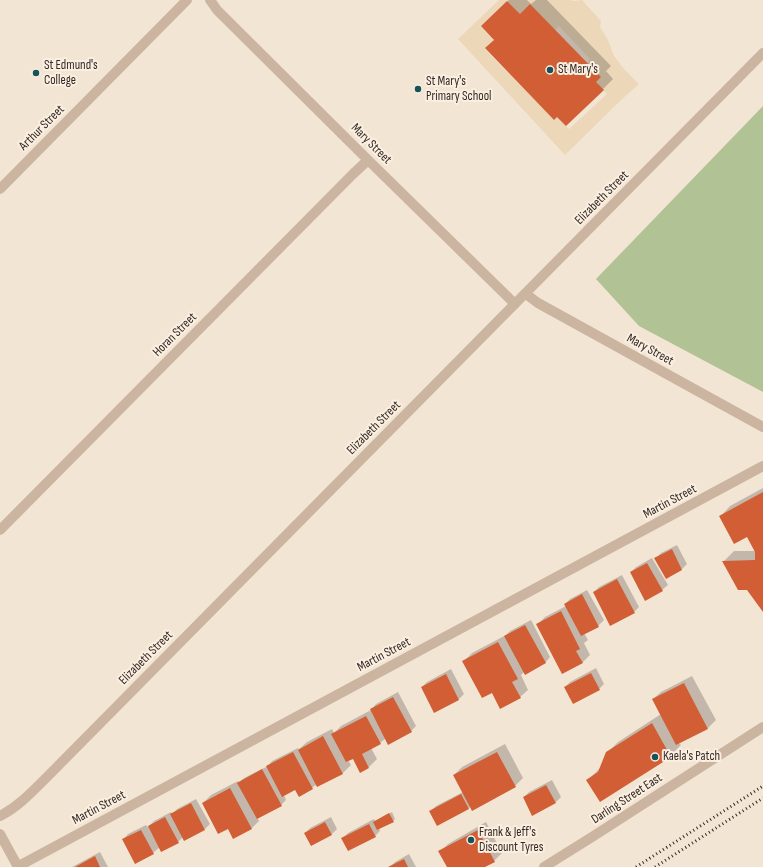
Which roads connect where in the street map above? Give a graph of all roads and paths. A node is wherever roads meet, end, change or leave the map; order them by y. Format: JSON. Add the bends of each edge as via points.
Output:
{"nodes":[{"id":1,"x":187,"y":0,"type":"edge"},
{"id":2,"x":210,"y":0,"type":"edge"},
{"id":3,"x":763,"y":53,"type":"edge"},
{"id":4,"x":368,"y":160,"type":"junction"},
{"id":5,"x":0,"y":189,"type":"edge"},
{"id":6,"x":526,"y":294,"type":"junction"},
{"id":7,"x":516,"y":304,"type":"junction"},
{"id":8,"x":763,"y":427,"type":"edge"},
{"id":9,"x":763,"y":466,"type":"edge"},
{"id":10,"x":0,"y":530,"type":"edge"},
{"id":11,"x":763,"y":727,"type":"edge"},
{"id":12,"x":0,"y":816,"type":"edge"},
{"id":13,"x":0,"y":834,"type":"edge"},
{"id":14,"x":18,"y":867,"type":"edge"},
{"id":15,"x":544,"y":867,"type":"edge"}],
"edges":[{"from":1,"to":5,"type":"street","name":"Arthur Street"},
{"from":2,"to":4,"type":"street","name":"Mary Street","via":[[217,10]]},
{"from":3,"to":6,"type":"street","name":"Elizabeth Street"},
{"from":4,"to":7,"type":"street","name":"Mary Street"},
{"from":4,"to":10,"type":"street","name":"Horan Street"},
{"from":6,"to":7,"type":"street","name":"Elizabeth Street"},
{"from":6,"to":8,"type":"street","name":"Mary Street"},
{"from":7,"to":12,"type":"street","name":"Elizabeth Street","via":[[32,793]]},
{"from":9,"to":14,"type":"street","name":"Martin Street"},
{"from":11,"to":15,"type":"street","name":"Darling Street East"},
{"from":13,"to":14,"type":"street"}]}
